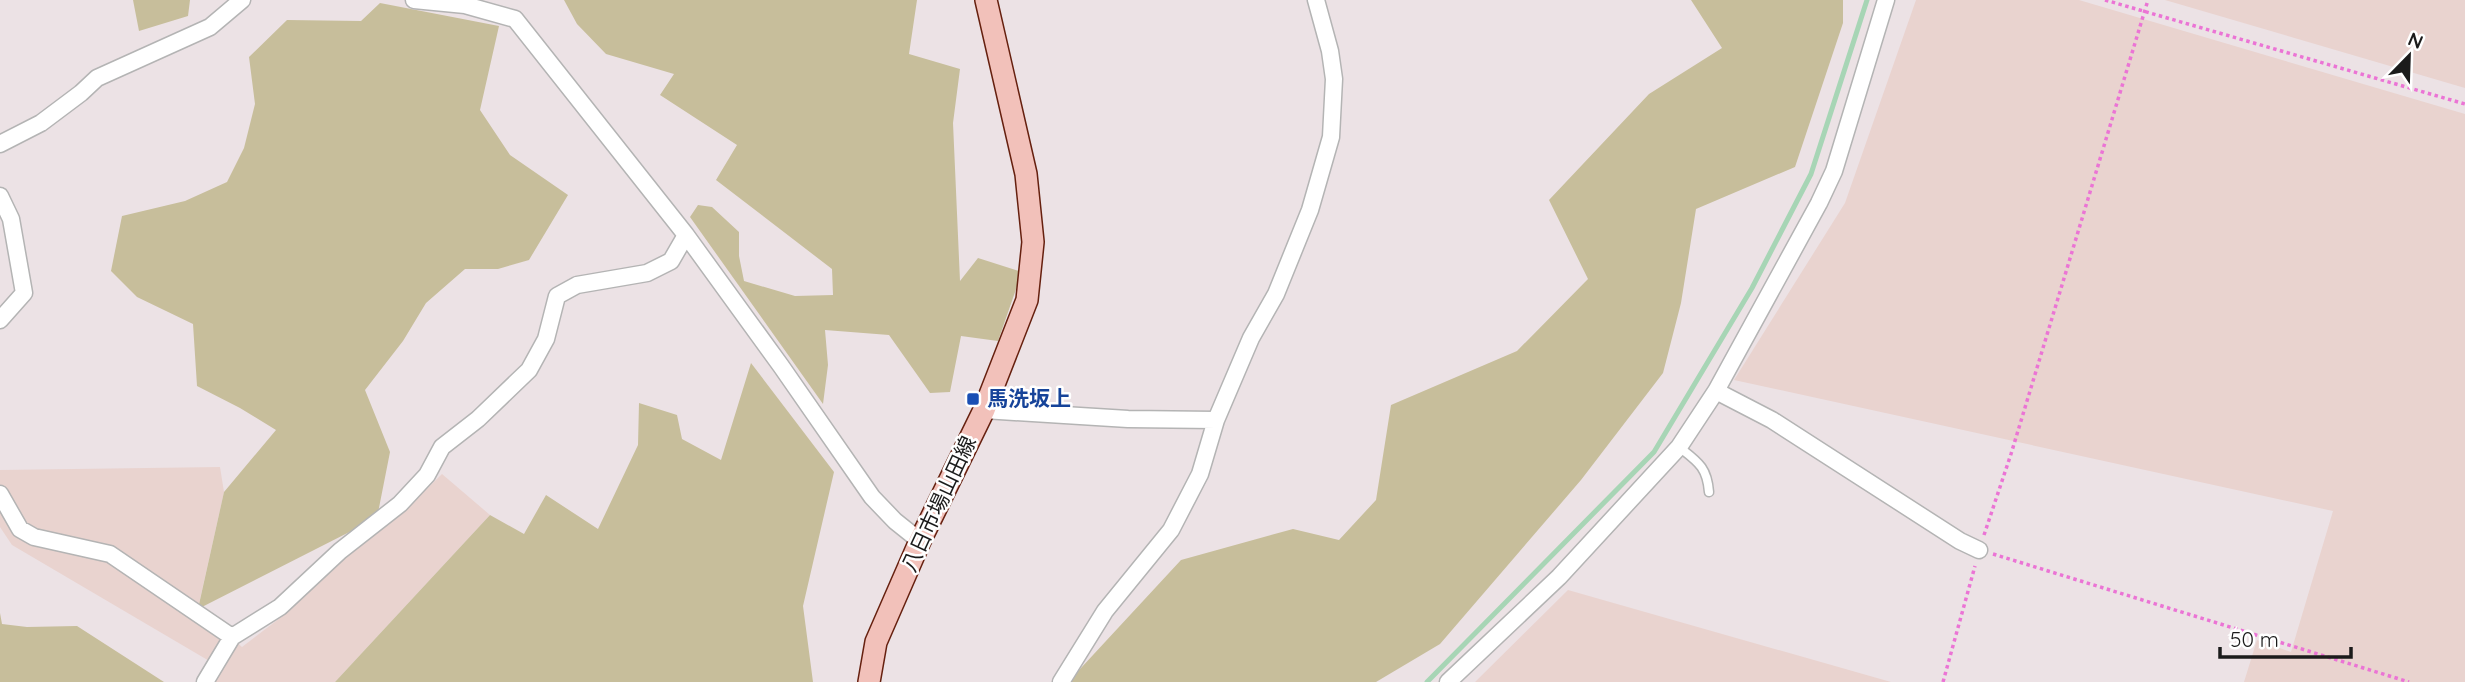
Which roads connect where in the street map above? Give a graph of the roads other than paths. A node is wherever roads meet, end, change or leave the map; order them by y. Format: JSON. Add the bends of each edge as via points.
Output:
{"nodes":[{"id":1,"x":242,"y":0,"type":"edge"},
{"id":2,"x":414,"y":0,"type":"edge"},
{"id":3,"x":986,"y":0,"type":"edge"},
{"id":4,"x":1316,"y":0,"type":"edge"},
{"id":5,"x":1886,"y":0,"type":"edge"},
{"id":6,"x":0,"y":144,"type":"edge"},
{"id":7,"x":0,"y":196,"type":"edge"},
{"id":8,"x":686,"y":235,"type":"junction"},
{"id":9,"x":0,"y":320,"type":"edge"},
{"id":10,"x":1716,"y":391,"type":"junction"},
{"id":11,"x":984,"y":410,"type":"junction"},
{"id":12,"x":1216,"y":420,"type":"junction"},
{"id":13,"x":1679,"y":447,"type":"junction"},
{"id":14,"x":1709,"y":492,"type":"dead end"},
{"id":15,"x":0,"y":495,"type":"edge"},
{"id":16,"x":920,"y":541,"type":"junction"},
{"id":17,"x":1979,"y":550,"type":"road end"},
{"id":18,"x":232,"y":637,"type":"junction"},
{"id":19,"x":205,"y":682,"type":"edge"},
{"id":20,"x":869,"y":682,"type":"edge"},
{"id":21,"x":1061,"y":682,"type":"edge"},
{"id":22,"x":1448,"y":682,"type":"edge"}],
"edges":[{"from":1,"to":6,"type":"street","via":[[210,27],[97,78],[41,123]]},
{"from":2,"to":8,"type":"street","via":[[465,5],[515,19]]},
{"from":3,"to":11,"type":"main road","name":"八日市場山田線","via":[[1026,174],[1033,242],[1027,300]]},
{"from":4,"to":12,"type":"street","via":[[1334,79],[1331,137],[1310,211]]},
{"from":5,"to":10,"type":"street","via":[[1834,171]]},
{"from":7,"to":9,"type":"street","via":[[11,219],[23,293]]},
{"from":8,"to":16,"type":"street","via":[[872,497]]},
{"from":8,"to":18,"type":"street","via":[[671,261],[647,273],[577,285],[557,296],[546,339],[529,370],[442,447],[427,475],[400,504],[279,607]]},
{"from":10,"to":13,"type":"street"},
{"from":10,"to":17,"type":"street","via":[[1772,420]]},
{"from":11,"to":12,"type":"street"},
{"from":11,"to":16,"type":"main road","name":"八日市場山田線"},
{"from":12,"to":21,"type":"street","via":[[1200,474],[1171,530],[1105,611]]},
{"from":13,"to":14,"type":"lane","via":[[1707,475]]},
{"from":13,"to":22,"type":"street","via":[[1559,577]]},
{"from":15,"to":18,"type":"street","via":[[20,529],[34,537],[110,554]]},
{"from":16,"to":20,"type":"main road","name":"八日市場山田線","via":[[876,642]]},
{"from":18,"to":19,"type":"street"}]}
